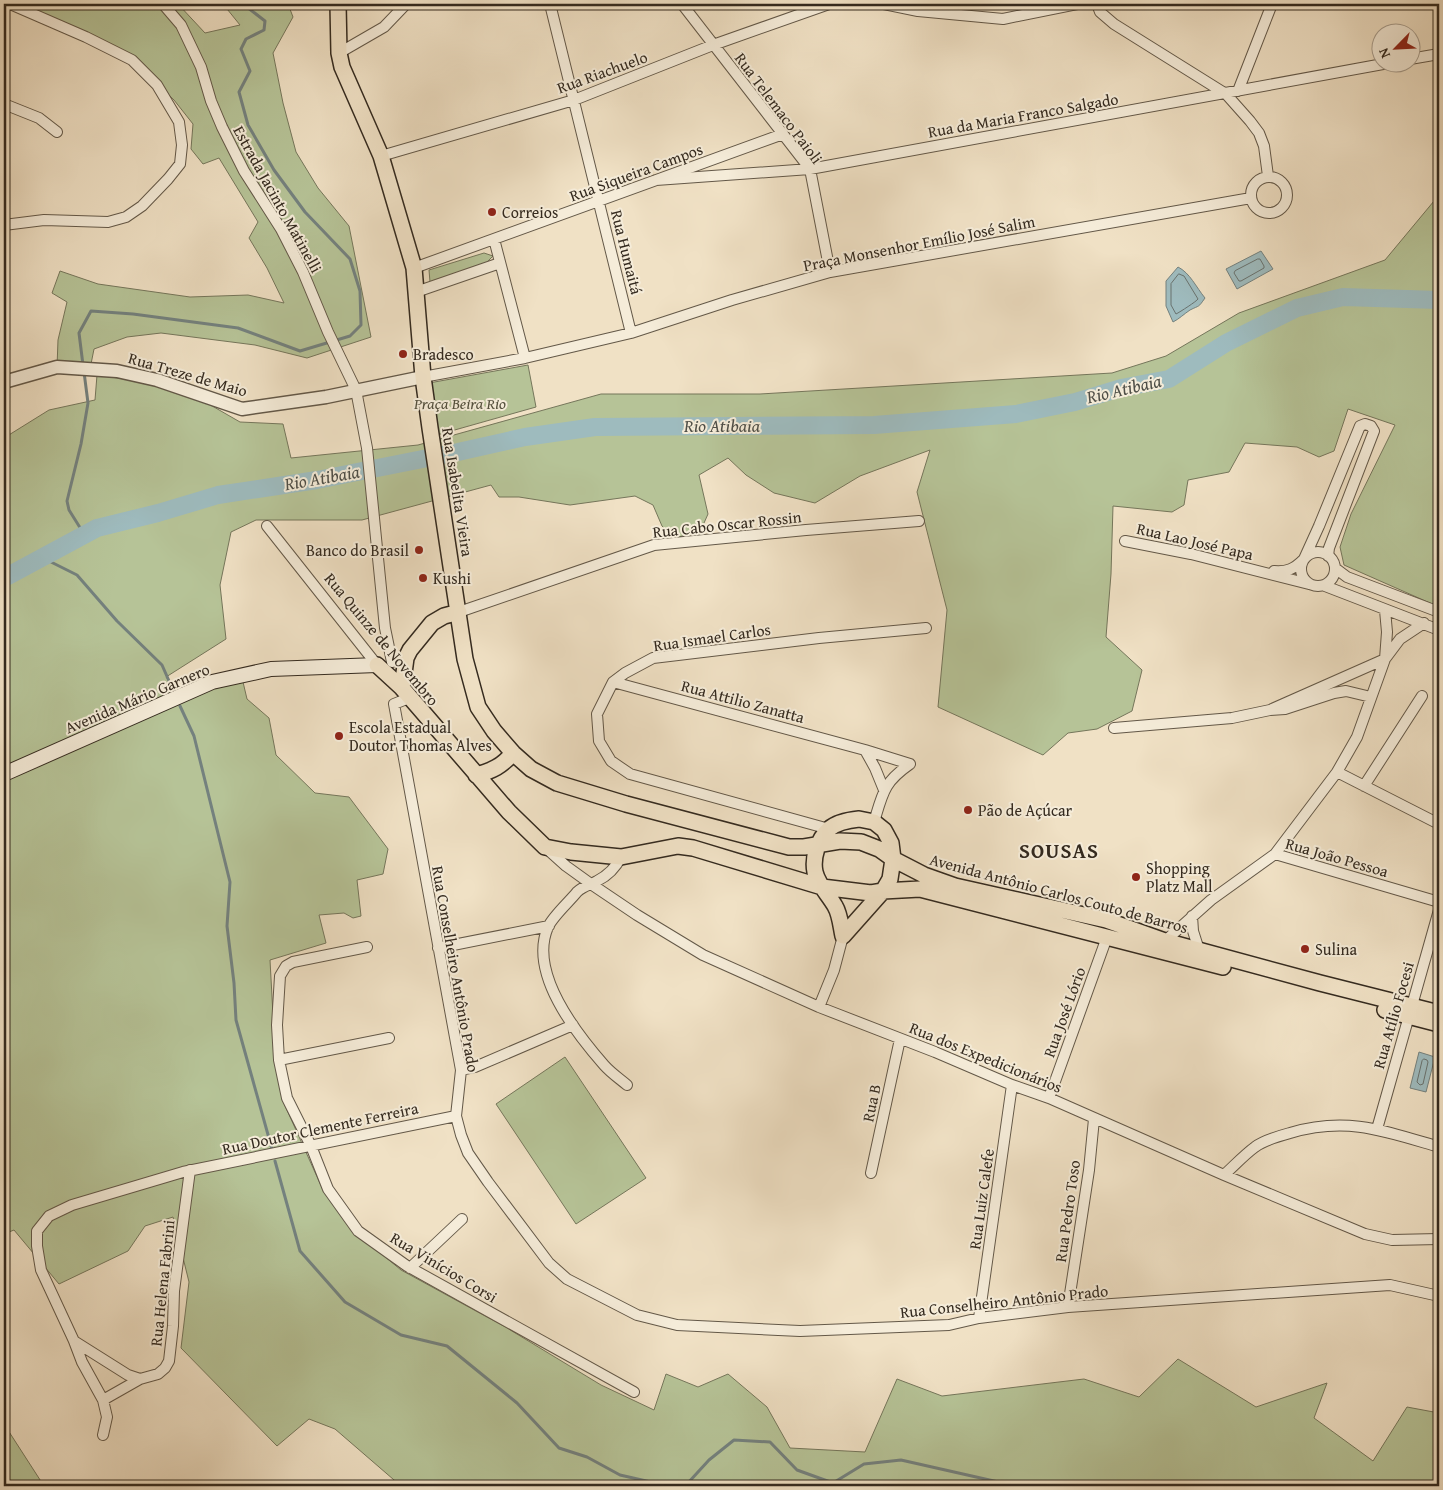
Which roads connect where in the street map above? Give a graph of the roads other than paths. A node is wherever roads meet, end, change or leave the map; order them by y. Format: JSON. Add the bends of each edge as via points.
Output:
{"nodes":[{"id":1,"x":10,"y":4,"type":"edge"},
{"id":2,"x":163,"y":4,"type":"edge"},
{"id":3,"x":338,"y":4,"type":"edge"},
{"id":4,"x":406,"y":4,"type":"edge"},
{"id":5,"x":550,"y":4,"type":"edge"},
{"id":6,"x":682,"y":4,"type":"edge"},
{"id":7,"x":829,"y":4,"type":"edge"},
{"id":8,"x":884,"y":4,"type":"edge"},
{"id":9,"x":1077,"y":4,"type":"edge"},
{"id":10,"x":1097,"y":4,"type":"edge"},
{"id":11,"x":1272,"y":4,"type":"edge"},
{"id":12,"x":920,"y":8,"type":"edge"},
{"id":13,"x":713,"y":45,"type":"junction"},
{"id":14,"x":339,"y":53,"type":"junction"},
{"id":15,"x":1439,"y":54,"type":"edge"},
{"id":16,"x":1420,"y":57,"type":"edge"},
{"id":17,"x":1370,"y":66,"type":"edge"},
{"id":18,"x":1238,"y":91,"type":"junction"},
{"id":19,"x":1226,"y":94,"type":"junction"},
{"id":20,"x":574,"y":100,"type":"junction"},
{"id":21,"x":4,"y":104,"type":"edge"},
{"id":22,"x":57,"y":132,"type":"dead end"},
{"id":23,"x":783,"y":134,"type":"junction"},
{"id":24,"x":381,"y":156,"type":"junction"},
{"id":25,"x":810,"y":170,"type":"junction"},
{"id":26,"x":1268,"y":176,"type":"junction"},
{"id":27,"x":656,"y":180,"type":"junction"},
{"id":28,"x":1250,"y":198,"type":"junction"},
{"id":29,"x":599,"y":201,"type":"junction"},
{"id":30,"x":4,"y":225,"type":"edge"},
{"id":31,"x":494,"y":239,"type":"junction"},
{"id":32,"x":500,"y":263,"type":"junction"},
{"id":33,"x":414,"y":268,"type":"junction"},
{"id":34,"x":830,"y":272,"type":"junction"},
{"id":35,"x":416,"y":292,"type":"junction"},
{"id":36,"x":631,"y":333,"type":"junction"},
{"id":37,"x":525,"y":358,"type":"junction"},
{"id":38,"x":423,"y":377,"type":"junction"},
{"id":39,"x":4,"y":382,"type":"edge"},
{"id":40,"x":356,"y":390,"type":"junction"},
{"id":41,"x":919,"y":521,"type":"dead end"},
{"id":42,"x":267,"y":526,"type":"dead end"},
{"id":43,"x":1125,"y":541,"type":"dead end"},
{"id":44,"x":1328,"y":556,"type":"junction"},
{"id":45,"x":1304,"y":559,"type":"junction"},
{"id":46,"x":1335,"y":568,"type":"junction"},
{"id":47,"x":1258,"y":571,"type":"junction"},
{"id":48,"x":1309,"y":584,"type":"junction"},
{"id":49,"x":1325,"y":586,"type":"junction"},
{"id":50,"x":1384,"y":610,"type":"junction"},
{"id":51,"x":458,"y":612,"type":"junction"},
{"id":52,"x":1439,"y":612,"type":"edge"},
{"id":53,"x":1424,"y":623,"type":"junction"},
{"id":54,"x":926,"y":628,"type":"dead end"},
{"id":55,"x":1439,"y":630,"type":"edge"},
{"id":56,"x":1385,"y":658,"type":"junction"},
{"id":57,"x":392,"y":662,"type":"junction"},
{"id":58,"x":613,"y":682,"type":"junction"},
{"id":59,"x":405,"y":693,"type":"junction"},
{"id":60,"x":1422,"y":696,"type":"dead end"},
{"id":61,"x":1371,"y":698,"type":"junction"},
{"id":62,"x":1270,"y":710,"type":"junction"},
{"id":63,"x":1114,"y":728,"type":"dead end"},
{"id":64,"x":865,"y":750,"type":"junction"},
{"id":65,"x":513,"y":753,"type":"junction"},
{"id":66,"x":1337,"y":772,"type":"junction"},
{"id":67,"x":4,"y":774,"type":"edge"},
{"id":68,"x":476,"y":775,"type":"junction"},
{"id":69,"x":1364,"y":786,"type":"junction"},
{"id":70,"x":884,"y":790,"type":"junction"},
{"id":71,"x":874,"y":822,"type":"junction"},
{"id":72,"x":1439,"y":824,"type":"edge"},
{"id":73,"x":830,"y":829,"type":"junction"},
{"id":74,"x":818,"y":844,"type":"junction"},
{"id":75,"x":545,"y":846,"type":"junction"},
{"id":76,"x":1275,"y":854,"type":"junction"},
{"id":77,"x":621,"y":857,"type":"junction"},
{"id":78,"x":893,"y":859,"type":"junction"},
{"id":79,"x":591,"y":884,"type":"junction"},
{"id":80,"x":822,"y":887,"type":"junction"},
{"id":81,"x":884,"y":891,"type":"junction"},
{"id":82,"x":1439,"y":902,"type":"edge"},
{"id":83,"x":1439,"y":910,"type":"edge"},
{"id":84,"x":1192,"y":916,"type":"junction"},
{"id":85,"x":549,"y":926,"type":"junction"},
{"id":86,"x":843,"y":936,"type":"junction"},
{"id":87,"x":1107,"y":937,"type":"junction"},
{"id":88,"x":1165,"y":941,"type":"junction"},
{"id":89,"x":367,"y":947,"type":"dead end"},
{"id":90,"x":438,"y":948,"type":"junction"},
{"id":91,"x":1199,"y":950,"type":"junction"},
{"id":92,"x":819,"y":1007,"type":"junction"},
{"id":93,"x":1410,"y":1011,"type":"junction"},
{"id":94,"x":1439,"y":1013,"type":"edge"},
{"id":95,"x":1439,"y":1024,"type":"edge"},
{"id":96,"x":573,"y":1025,"type":"junction"},
{"id":97,"x":389,"y":1038,"type":"dead end"},
{"id":98,"x":900,"y":1039,"type":"junction"},
{"id":99,"x":279,"y":1060,"type":"junction"},
{"id":100,"x":461,"y":1070,"type":"junction"},
{"id":101,"x":627,"y":1085,"type":"dead end"},
{"id":102,"x":1012,"y":1085,"type":"junction"},
{"id":103,"x":1049,"y":1098,"type":"junction"},
{"id":104,"x":456,"y":1116,"type":"junction"},
{"id":105,"x":1094,"y":1119,"type":"junction"},
{"id":106,"x":1377,"y":1129,"type":"junction"},
{"id":107,"x":312,"y":1146,"type":"junction"},
{"id":108,"x":1439,"y":1147,"type":"edge"},
{"id":109,"x":190,"y":1170,"type":"junction"},
{"id":110,"x":871,"y":1173,"type":"dead end"},
{"id":111,"x":1224,"y":1176,"type":"junction"},
{"id":112,"x":462,"y":1219,"type":"dead end"},
{"id":113,"x":1439,"y":1239,"type":"edge"},
{"id":114,"x":410,"y":1268,"type":"junction"},
{"id":115,"x":1439,"y":1296,"type":"edge"},
{"id":116,"x":1068,"y":1307,"type":"junction"},
{"id":117,"x":979,"y":1318,"type":"junction"},
{"id":118,"x":74,"y":1341,"type":"junction"},
{"id":119,"x":140,"y":1379,"type":"junction"},
{"id":120,"x":634,"y":1392,"type":"dead end"},
{"id":121,"x":103,"y":1400,"type":"junction"},
{"id":122,"x":103,"y":1435,"type":"dead end"}],
"edges":[{"from":1,"to":30,"type":"street","via":[[132,60],[162,92],[179,122],[182,145],[180,164],[142,206],[126,217],[108,222],[44,220]]},
{"from":2,"to":40,"type":"street","name":"Estrada Jacinto Matinelli","via":[[180,24],[201,67],[222,127],[244,171],[281,229]]},
{"from":3,"to":14,"type":"main road","name":"Rua Isabelita Vieira"},
{"from":4,"to":14,"type":"street","via":[[384,27]]},
{"from":5,"to":20,"type":"street","name":"Rua Humaitá"},
{"from":6,"to":13,"type":"street","name":"Rua Telemaco Paioli"},
{"from":7,"to":13,"type":"street","name":"Rua Riachuelo"},
{"from":8,"to":12,"type":"street"},
{"from":9,"to":12,"type":"street","via":[[1003,19]]},
{"from":10,"to":19,"type":"street","via":[[1100,12],[1114,24]]},
{"from":11,"to":18,"type":"street"},
{"from":13,"to":20,"type":"street","name":"Rua Riachuelo"},
{"from":13,"to":23,"type":"street","name":"Rua Telemaco Paioli"},
{"from":14,"to":24,"type":"main road","name":"Rua Isabelita Vieira","via":[[342,67]]},
{"from":15,"to":16,"type":"street"},
{"from":17,"to":18,"type":"street","name":"Rua da Maria Franco Salgado"},
{"from":18,"to":19,"type":"street","name":"Rua da Maria Franco Salgado"},
{"from":19,"to":25,"type":"street","name":"Rua da Maria Franco Salgado"},
{"from":19,"to":26,"type":"street","via":[[1259,133]]},
{"from":20,"to":24,"type":"street","name":"Rua Riachuelo"},
{"from":20,"to":29,"type":"street","name":"Rua Humaitá"},
{"from":21,"to":22,"type":"street","via":[[39,118]]},
{"from":23,"to":25,"type":"street","name":"Rua Telemaco Paioli"},
{"from":23,"to":27,"type":"street","name":"Rua Siqueira Campos"},
{"from":24,"to":33,"type":"main road","name":"Rua Isabelita Vieira"},
{"from":25,"to":27,"type":"street","name":"Rua da Maria Franco Salgado"},
{"from":25,"to":34,"type":"street","name":"Rua Telemaco Paioli"},
{"from":26,"to":28,"type":"street","via":[[1256,182]]},
{"from":26,"to":28,"type":"street","via":[[1277,178],[1285,186],[1285,204],[1269,213],[1257,208]]},
{"from":27,"to":29,"type":"street","name":"Rua Siqueira Campos"},
{"from":28,"to":34,"type":"street","name":"Praça Monsenhor Emílio José Salim"},
{"from":29,"to":31,"type":"street","name":"Rua Siqueira Campos"},
{"from":29,"to":36,"type":"street","name":"Rua Humaitá"},
{"from":31,"to":32,"type":"street"},
{"from":31,"to":33,"type":"street","name":"Rua Siqueira Campos"},
{"from":32,"to":35,"type":"street"},
{"from":32,"to":37,"type":"street"},
{"from":33,"to":35,"type":"main road","name":"Rua Isabelita Vieira"},
{"from":34,"to":36,"type":"street","name":"Praça Monsenhor Emílio José Salim"},
{"from":35,"to":38,"type":"main road","name":"Rua Isabelita Vieira"},
{"from":36,"to":37,"type":"street","name":"Praça Monsenhor Emílio José Salim"},
{"from":37,"to":38,"type":"street","name":"Praça Monsenhor Emílio José Salim"},
{"from":38,"to":40,"type":"street","name":"Rua Treze de Maio"},
{"from":38,"to":51,"type":"main road","name":"Rua Isabelita Vieira"},
{"from":39,"to":40,"type":"street","name":"Rua Treze de Maio","via":[[57,367],[116,371],[156,380],[242,409]]},
{"from":40,"to":57,"type":"street","name":"Estrada Jacinto Matinelli","via":[[367,448],[385,628]]},
{"from":41,"to":51,"type":"street","name":"Rua Cabo Oscar Rossin","via":[[654,545]]},
{"from":42,"to":57,"type":"street","name":"Rua Quinze de Novembro"},
{"from":43,"to":47,"type":"street","name":"Rua Lao José Papa"},
{"from":44,"to":45,"type":"street","via":[[1316,552]]},
{"from":44,"to":45,"type":"street","via":[[1374,431],[1372,426],[1360,426]]},
{"from":44,"to":46,"type":"street"},
{"from":45,"to":47,"type":"street","name":"Rua Lao José Papa","via":[[1286,571]]},
{"from":45,"to":48,"type":"street","via":[[1300,569],[1302,578]]},
{"from":46,"to":49,"type":"street","via":[[1331,581]]},
{"from":46,"to":52,"type":"street","via":[[1347,577]]},
{"from":47,"to":48,"type":"street","name":"Rua Lao José Papa"},
{"from":48,"to":49,"type":"street"},
{"from":49,"to":50,"type":"street"},
{"from":50,"to":53,"type":"street"},
{"from":50,"to":56,"type":"street","via":[[1387,632]]},
{"from":51,"to":57,"type":"main road","via":[[432,623],[410,650]]},
{"from":51,"to":65,"type":"main road","name":"Avenida Antônio Carlos Couto de Barros","via":[[465,659],[478,707]]},
{"from":53,"to":55,"type":"street"},
{"from":53,"to":56,"type":"street","via":[[1400,639]]},
{"from":54,"to":58,"type":"street","name":"Rua Ismael Carlos","via":[[653,658]]},
{"from":56,"to":61,"type":"street"},
{"from":56,"to":62,"type":"street"},
{"from":57,"to":59,"type":"main road"},
{"from":57,"to":59,"type":"main road","name":"Rua Quinze de Novembro"},
{"from":57,"to":67,"type":"main road","name":"Avenida Mário Garnero","via":[[271,669],[212,682]]},
{"from":58,"to":64,"type":"street","name":"Rua Attilio Zanatta"},
{"from":58,"to":73,"type":"street","via":[[597,714],[599,741],[611,761],[630,774]]},
{"from":59,"to":68,"type":"main road","name":"Rua Quinze de Novembro"},
{"from":59,"to":90,"type":"street","name":"Rua Conselheiro Antônio Prado","via":[[394,704]]},
{"from":60,"to":69,"type":"street"},
{"from":61,"to":62,"type":"street","via":[[1346,691],[1285,710]]},
{"from":61,"to":66,"type":"street","via":[[1357,737]]},
{"from":62,"to":63,"type":"street","via":[[1232,718]]},
{"from":64,"to":70,"type":"street"},
{"from":64,"to":70,"type":"street","name":"Rua Attilio Zanatta","via":[[910,764],[897,773]]},
{"from":65,"to":68,"type":"main road","via":[[492,771]]},
{"from":65,"to":74,"type":"main road","name":"Avenida Antônio Carlos Couto de Barros","via":[[531,769],[558,783],[626,804],[790,847]]},
{"from":66,"to":69,"type":"street"},
{"from":66,"to":76,"type":"street"},
{"from":68,"to":75,"type":"main road","name":"Rua Quinze de Novembro"},
{"from":69,"to":72,"type":"street"},
{"from":70,"to":71,"type":"street"},
{"from":71,"to":73,"type":"main road","via":[[849,820]]},
{"from":71,"to":78,"type":"main road","via":[[884,830],[891,843]]},
{"from":73,"to":74,"type":"main road"},
{"from":74,"to":78,"type":"main road","name":"Avenida Antônio Carlos Couto de Barros","via":[[861,842]]},
{"from":74,"to":80,"type":"main road","via":[[814,867]]},
{"from":75,"to":77,"type":"main road"},
{"from":75,"to":79,"type":"street","name":"Rua dos Expedicionários"},
{"from":76,"to":82,"type":"street","name":"Rua João Pessoa"},
{"from":76,"to":84,"type":"street","name":"Rua João Pessoa"},
{"from":77,"to":79,"type":"street","via":[[609,873]]},
{"from":77,"to":80,"type":"main road","name":"Avenida Antônio Carlos Couto de Barros","via":[[678,846],[693,848]]},
{"from":78,"to":81,"type":"main road","via":[[890,879]]},
{"from":78,"to":88,"type":"main road","name":"Avenida Antônio Carlos Couto de Barros","via":[[955,886],[1106,920]]},
{"from":79,"to":85,"type":"street","via":[[580,889]]},
{"from":79,"to":92,"type":"street","name":"Rua dos Expedicionários","via":[[703,955]]},
{"from":80,"to":81,"type":"main road","name":"Avenida Antônio Carlos Couto de Barros","via":[[858,893]]},
{"from":80,"to":86,"type":"main road","via":[[836,908]]},
{"from":81,"to":86,"type":"main road"},
{"from":81,"to":87,"type":"main road","name":"Avenida Antônio Carlos Couto de Barros","via":[[920,889]]},
{"from":83,"to":93,"type":"street","name":"Rua Atílio Focesi"},
{"from":84,"to":88,"type":"street","name":"Rua João Pessoa"},
{"from":84,"to":91,"type":"street"},
{"from":85,"to":90,"type":"street"},
{"from":85,"to":96,"type":"street","via":[[543,959],[549,982]]},
{"from":86,"to":92,"type":"street"},
{"from":87,"to":93,"type":"main road","name":"Avenida Antônio Carlos Couto de Barros"},
{"from":87,"to":103,"type":"street","name":"Rua José Lório"},
{"from":88,"to":91,"type":"main road","name":"Avenida Antônio Carlos Couto de Barros"},
{"from":89,"to":99,"type":"street","name":"Rua Vinícios Corsi","via":[[286,966],[280,976]]},
{"from":90,"to":100,"type":"street","name":"Rua Conselheiro Antônio Prado"},
{"from":91,"to":93,"type":"main road","name":"Avenida Antônio Carlos Couto de Barros"},
{"from":92,"to":98,"type":"street","name":"Rua dos Expedicionários"},
{"from":93,"to":94,"type":"main road","name":"Avenida Antônio Carlos Couto de Barros"},
{"from":93,"to":95,"type":"main road","name":"Avenida Antônio Carlos Couto de Barros"},
{"from":93,"to":106,"type":"street","name":"Rua Atílio Focesi"},
{"from":96,"to":100,"type":"street","via":[[475,1068]]},
{"from":96,"to":101,"type":"street","via":[[606,1066]]},
{"from":97,"to":99,"type":"street"},
{"from":98,"to":102,"type":"street","name":"Rua dos Expedicionários"},
{"from":98,"to":110,"type":"street","name":"Rua B"},
{"from":99,"to":107,"type":"street","name":"Rua Vinícios Corsi","via":[[287,1098]]},
{"from":100,"to":104,"type":"street","name":"Rua Conselheiro Antônio Prado"},
{"from":102,"to":103,"type":"street","name":"Rua dos Expedicionários"},
{"from":102,"to":117,"type":"street","name":"Rua Luiz Calefe"},
{"from":103,"to":105,"type":"street","name":"Rua dos Expedicionários"},
{"from":104,"to":107,"type":"street","name":"Rua Doutor Clemente Ferreira"},
{"from":104,"to":117,"type":"street","name":"Rua Conselheiro Antônio Prado","via":[[468,1153],[550,1263],[567,1280],[637,1315],[684,1326],[800,1331],[949,1325]]},
{"from":105,"to":111,"type":"street","name":"Rua dos Expedicionários"},
{"from":105,"to":116,"type":"street","name":"Rua Pedro Toso"},
{"from":106,"to":108,"type":"street"},
{"from":106,"to":111,"type":"street","via":[[1328,1125],[1281,1136],[1256,1146]]},
{"from":107,"to":109,"type":"street","name":"Rua Doutor Clemente Ferreira"},
{"from":107,"to":114,"type":"street","name":"Rua Vinícios Corsi","via":[[328,1188],[358,1231]]},
{"from":109,"to":118,"type":"street","via":[[72,1205],[49,1216],[37,1231],[41,1270]]},
{"from":109,"to":119,"type":"street","name":"Rua Helena Fabrini","via":[[174,1291],[169,1361],[158,1374]]},
{"from":111,"to":113,"type":"street","name":"Rua dos Expedicionários","via":[[1365,1234],[1392,1240]]},
{"from":112,"to":114,"type":"street"},
{"from":114,"to":120,"type":"street","name":"Rua Vinícios Corsi"},
{"from":115,"to":116,"type":"street","name":"Rua Conselheiro Antônio Prado","via":[[1390,1285]]},
{"from":116,"to":117,"type":"street","name":"Rua Conselheiro Antônio Prado"},
{"from":118,"to":119,"type":"street","via":[[128,1375]]},
{"from":118,"to":121,"type":"street"},
{"from":119,"to":121,"type":"street","name":"Rua Helena Fabrini"},
{"from":121,"to":122,"type":"street","via":[[107,1416]]}]}
